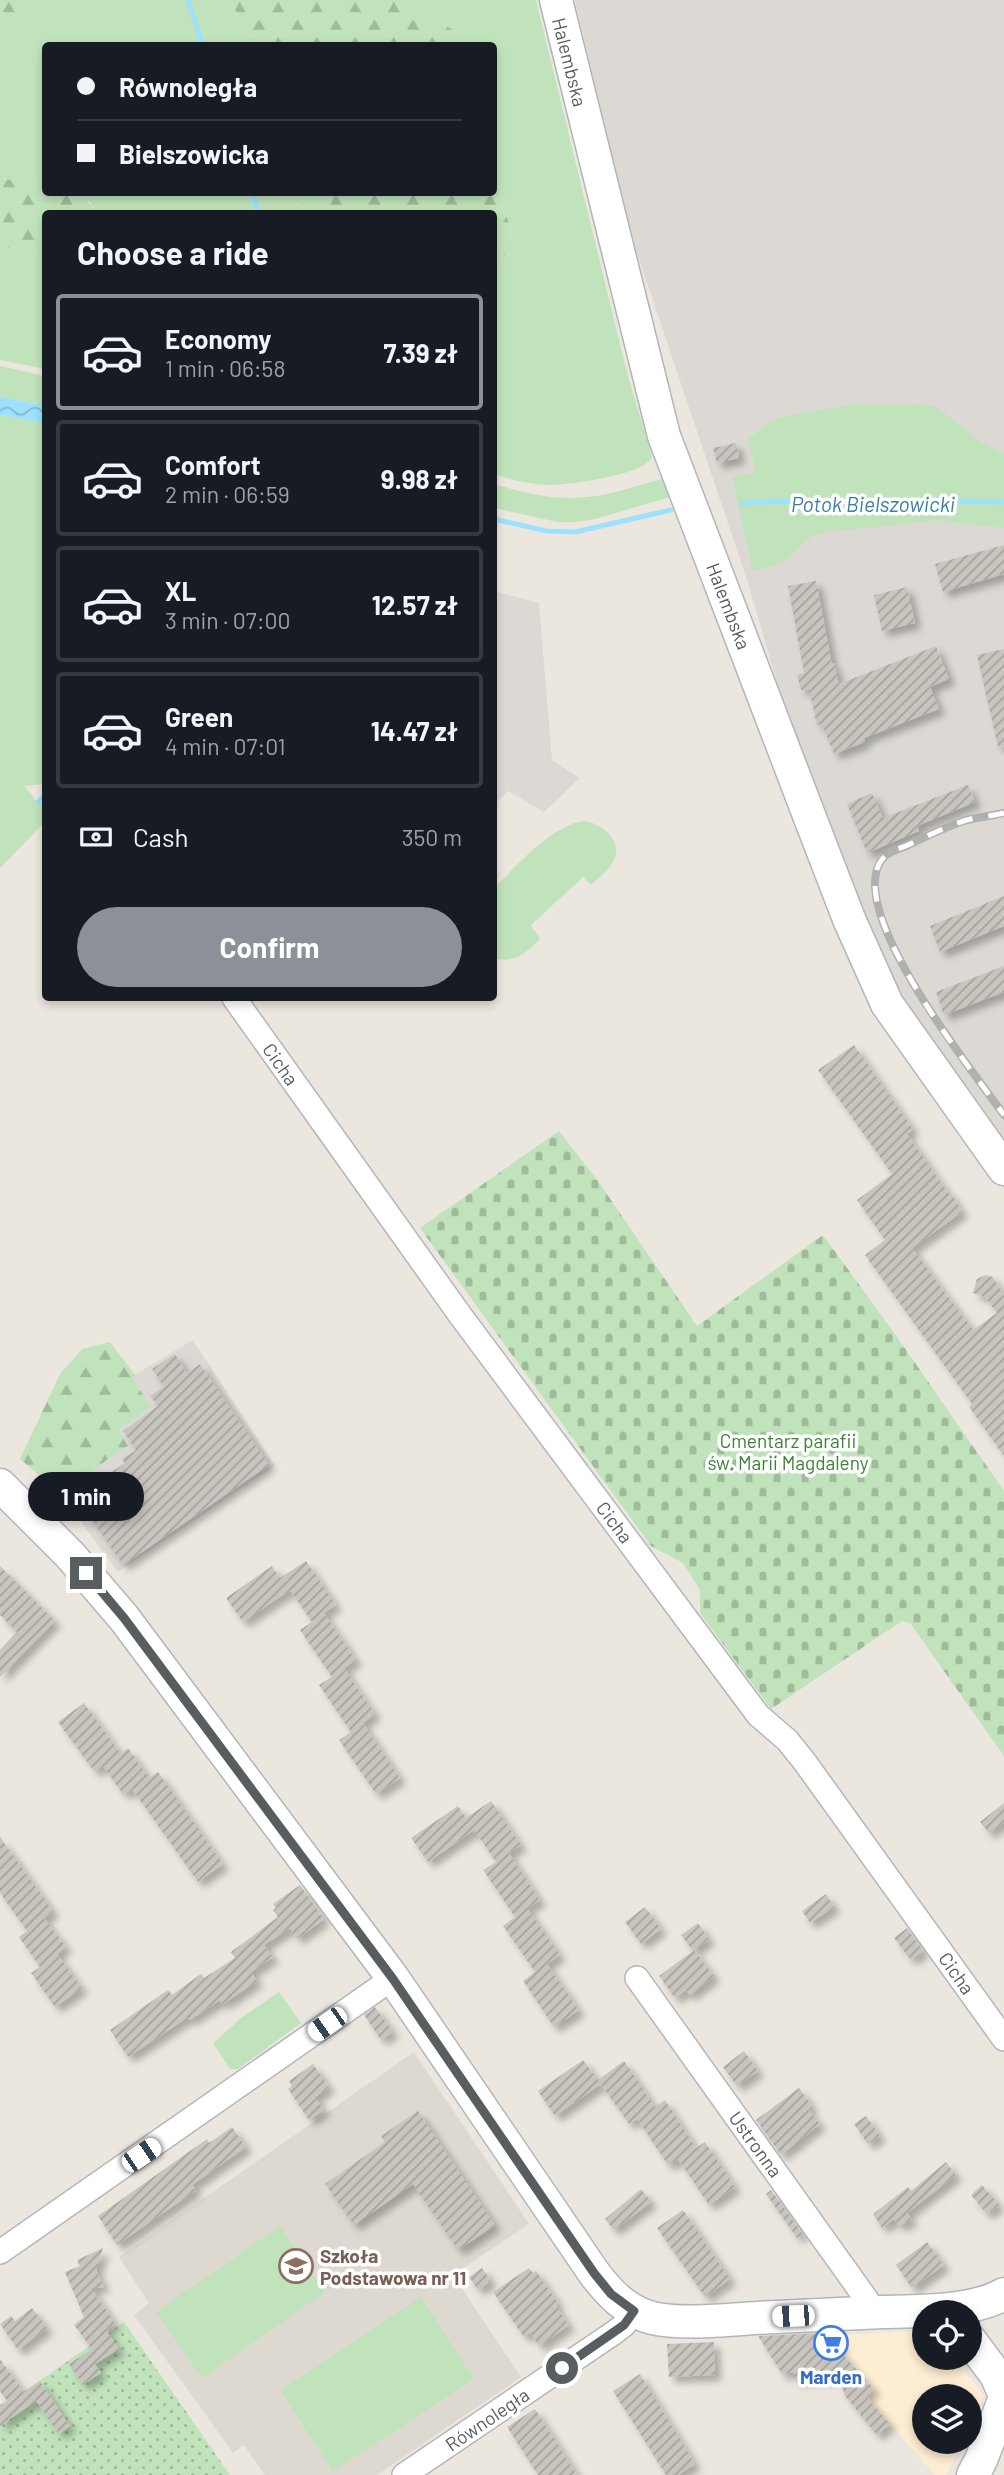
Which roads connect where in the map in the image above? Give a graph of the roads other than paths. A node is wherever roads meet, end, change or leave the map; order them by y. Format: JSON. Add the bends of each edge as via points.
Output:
{"nodes":[{"id":1,"x":555,"y":0,"type":"edge"},
{"id":2,"x":236,"y":1001,"type":"edge"},
{"id":3,"x":1004,"y":1169,"type":"edge"},
{"id":4,"x":0,"y":1485,"type":"edge"},
{"id":5,"x":637,"y":1978,"type":"dead end"},
{"id":6,"x":393,"y":1979,"type":"junction"},
{"id":7,"x":1004,"y":2039,"type":"edge"},
{"id":8,"x":0,"y":2252,"type":"edge"},
{"id":9,"x":634,"y":2311,"type":"junction"},
{"id":10,"x":912,"y":2311,"type":"edge"},
{"id":11,"x":868,"y":2313,"type":"junction"},
{"id":12,"x":982,"y":2356,"type":"edge"},
{"id":13,"x":1004,"y":2393,"type":"edge"},
{"id":14,"x":1004,"y":2400,"type":"edge"},
{"id":15,"x":986,"y":2459,"type":"edge"},
{"id":16,"x":404,"y":2475,"type":"edge"}],
"edges":[{"from":1,"to":3,"type":"street","name":"Halembska","via":[[664,436],[849,919],[887,1003]]},
{"from":2,"to":7,"type":"street","name":"Cicha","via":[[514,1389],[752,1707],[804,1761]]},
{"from":4,"to":6,"type":"street","via":[[102,1590]]},
{"from":5,"to":11,"type":"street","name":"Ustronna","via":[[867,2300]]},
{"from":6,"to":8,"type":"street"},
{"from":6,"to":9,"type":"street","via":[[594,2273],[611,2294]]},
{"from":9,"to":11,"type":"street","via":[[654,2318],[692,2320]]},
{"from":9,"to":16,"type":"street","name":"Równoległa","via":[[615,2332]]},
{"from":10,"to":11,"type":"street"},
{"from":12,"to":13,"type":"street"},
{"from":14,"to":15,"type":"street"}]}
